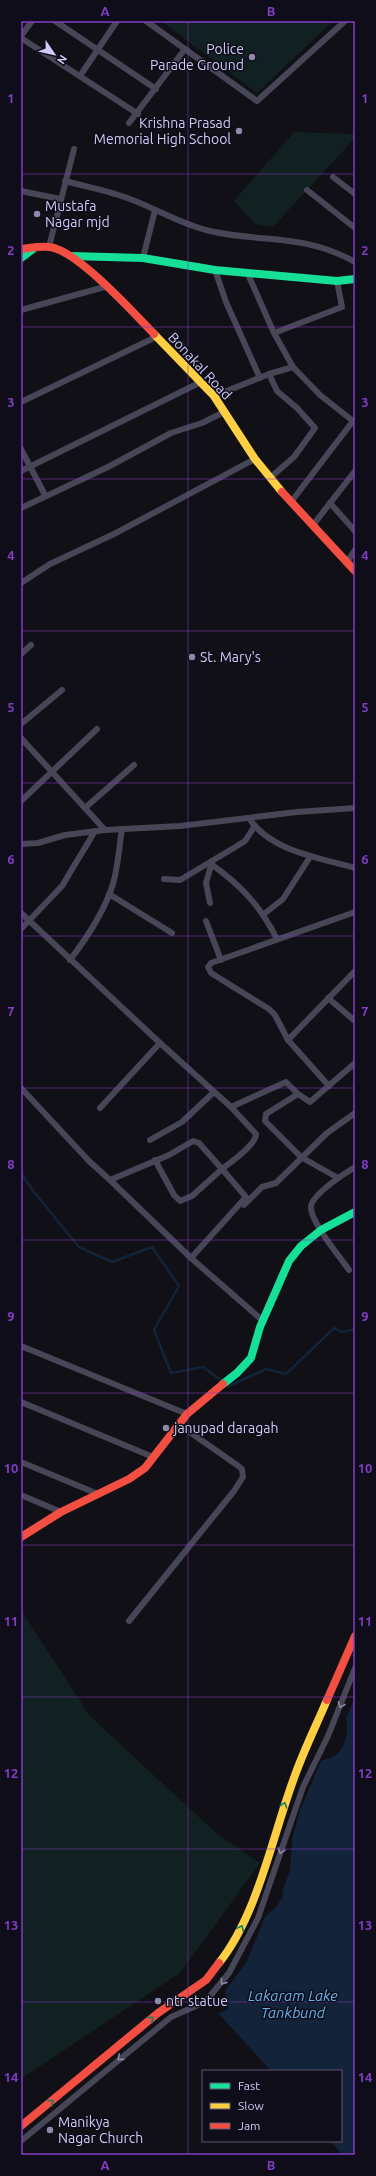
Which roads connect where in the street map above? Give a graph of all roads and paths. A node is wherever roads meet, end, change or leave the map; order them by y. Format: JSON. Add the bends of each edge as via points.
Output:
{"nodes":[{"id":1,"x":32,"y":21,"type":"edge"},
{"id":2,"x":56,"y":21,"type":"edge"},
{"id":3,"x":146,"y":21,"type":"edge"},
{"id":4,"x":345,"y":21,"type":"edge"},
{"id":5,"x":115,"y":22,"type":"edge"},
{"id":6,"x":21,"y":35,"type":"edge"},
{"id":7,"x":97,"y":49,"type":"junction"},
{"id":8,"x":185,"y":49,"type":"junction"},
{"id":9,"x":80,"y":76,"type":"junction"},
{"id":10,"x":156,"y":89,"type":"junction"},
{"id":11,"x":138,"y":114,"type":"junction"},
{"id":12,"x":129,"y":123,"type":"dead end"},
{"id":13,"x":74,"y":149,"type":"dead end"},
{"id":14,"x":332,"y":177,"type":"dead end"},
{"id":15,"x":65,"y":181,"type":"junction"},
{"id":16,"x":307,"y":190,"type":"dead end"},
{"id":17,"x":21,"y":191,"type":"edge"},
{"id":18,"x":355,"y":194,"type":"edge"},
{"id":19,"x":60,"y":199,"type":"junction"},
{"id":20,"x":155,"y":210,"type":"junction"},
{"id":21,"x":355,"y":228,"type":"edge"},
{"id":22,"x":50,"y":247,"type":"junction"},
{"id":23,"x":21,"y":249,"type":"edge"},
{"id":24,"x":34,"y":249,"type":"junction"},
{"id":25,"x":71,"y":256,"type":"junction"},
{"id":26,"x":21,"y":258,"type":"edge"},
{"id":27,"x":143,"y":258,"type":"junction"},
{"id":28,"x":355,"y":262,"type":"edge"},
{"id":29,"x":215,"y":270,"type":"junction"},
{"id":30,"x":246,"y":272,"type":"junction"},
{"id":31,"x":355,"y":279,"type":"edge"},
{"id":32,"x":337,"y":281,"type":"junction"},
{"id":33,"x":108,"y":286,"type":"junction"},
{"id":34,"x":21,"y":310,"type":"edge"},
{"id":35,"x":274,"y":333,"type":"junction"},
{"id":36,"x":156,"y":337,"type":"junction"},
{"id":37,"x":293,"y":367,"type":"junction"},
{"id":38,"x":269,"y":374,"type":"junction"},
{"id":39,"x":260,"y":378,"type":"junction"},
{"id":40,"x":199,"y":383,"type":"junction"},
{"id":41,"x":214,"y":396,"type":"junction"},
{"id":42,"x":21,"y":402,"type":"edge"},
{"id":43,"x":224,"y":412,"type":"junction"},
{"id":44,"x":354,"y":420,"type":"edge"},
{"id":45,"x":21,"y":449,"type":"edge"},
{"id":46,"x":255,"y":459,"type":"junction"},
{"id":47,"x":30,"y":466,"type":"junction"},
{"id":48,"x":21,"y":471,"type":"edge"},
{"id":49,"x":355,"y":471,"type":"edge"},
{"id":50,"x":271,"y":477,"type":"junction"},
{"id":51,"x":45,"y":496,"type":"junction"},
{"id":52,"x":292,"y":502,"type":"junction"},
{"id":53,"x":330,"y":503,"type":"junction"},
{"id":54,"x":21,"y":508,"type":"edge"},
{"id":55,"x":312,"y":525,"type":"junction"},
{"id":56,"x":355,"y":531,"type":"edge"},
{"id":57,"x":355,"y":550,"type":"edge"},
{"id":58,"x":346,"y":563,"type":"junction"},
{"id":59,"x":355,"y":571,"type":"edge"},
{"id":60,"x":21,"y":583,"type":"edge"},
{"id":61,"x":31,"y":645,"type":"dead end"},
{"id":62,"x":21,"y":654,"type":"edge"},
{"id":63,"x":62,"y":690,"type":"dead end"},
{"id":64,"x":21,"y":724,"type":"edge"},
{"id":65,"x":97,"y":729,"type":"dead end"},
{"id":66,"x":21,"y":738,"type":"edge"},
{"id":67,"x":134,"y":764,"type":"dead end"},
{"id":68,"x":52,"y":771,"type":"junction"},
{"id":69,"x":21,"y":800,"type":"edge"},
{"id":70,"x":86,"y":807,"type":"junction"},
{"id":71,"x":355,"y":808,"type":"edge"},
{"id":72,"x":249,"y":818,"type":"junction"},
{"id":73,"x":254,"y":827,"type":"junction"},
{"id":74,"x":122,"y":829,"type":"junction"},
{"id":75,"x":105,"y":830,"type":"junction"},
{"id":76,"x":95,"y":831,"type":"junction"},
{"id":77,"x":21,"y":844,"type":"edge"},
{"id":78,"x":310,"y":857,"type":"junction"},
{"id":79,"x":212,"y":862,"type":"junction"},
{"id":80,"x":355,"y":868,"type":"edge"},
{"id":81,"x":164,"y":879,"type":"dead end"},
{"id":82,"x":109,"y":894,"type":"junction"},
{"id":83,"x":210,"y":903,"type":"dead end"},
{"id":84,"x":21,"y":912,"type":"edge"},
{"id":85,"x":355,"y":912,"type":"edge"},
{"id":86,"x":264,"y":914,"type":"junction"},
{"id":87,"x":206,"y":920,"type":"dead end"},
{"id":88,"x":29,"y":921,"type":"junction"},
{"id":89,"x":21,"y":929,"type":"edge"},
{"id":90,"x":172,"y":933,"type":"dead end"},
{"id":91,"x":277,"y":939,"type":"junction"},
{"id":92,"x":70,"y":960,"type":"junction"},
{"id":93,"x":221,"y":960,"type":"junction"},
{"id":94,"x":355,"y":971,"type":"edge"},
{"id":95,"x":328,"y":998,"type":"junction"},
{"id":96,"x":355,"y":1020,"type":"edge"},
{"id":97,"x":288,"y":1040,"type":"junction"},
{"id":98,"x":160,"y":1043,"type":"junction"},
{"id":99,"x":355,"y":1063,"type":"edge"},
{"id":100,"x":329,"y":1086,"type":"junction"},
{"id":101,"x":21,"y":1088,"type":"edge"},
{"id":102,"x":214,"y":1092,"type":"junction"},
{"id":103,"x":298,"y":1094,"type":"junction"},
{"id":104,"x":231,"y":1107,"type":"junction"},
{"id":105,"x":100,"y":1108,"type":"dead end"},
{"id":106,"x":355,"y":1113,"type":"edge"},
{"id":107,"x":150,"y":1140,"type":"dead end"},
{"id":108,"x":301,"y":1157,"type":"junction"},
{"id":109,"x":156,"y":1160,"type":"junction"},
{"id":110,"x":355,"y":1167,"type":"edge"},
{"id":111,"x":222,"y":1169,"type":"junction"},
{"id":112,"x":338,"y":1178,"type":"junction"},
{"id":113,"x":110,"y":1180,"type":"junction"},
{"id":114,"x":355,"y":1212,"type":"edge"},
{"id":115,"x":223,"y":1225,"type":"dead end"},
{"id":116,"x":321,"y":1230,"type":"junction"},
{"id":117,"x":191,"y":1258,"type":"junction"},
{"id":118,"x":349,"y":1270,"type":"dead end"},
{"id":119,"x":262,"y":1320,"type":"junction"},
{"id":120,"x":21,"y":1346,"type":"edge"},
{"id":121,"x":21,"y":1402,"type":"edge"},
{"id":122,"x":187,"y":1414,"type":"junction"},
{"id":123,"x":178,"y":1424,"type":"junction"},
{"id":124,"x":153,"y":1457,"type":"junction"},
{"id":125,"x":21,"y":1462,"type":"edge"},
{"id":126,"x":98,"y":1494,"type":"junction"},
{"id":127,"x":21,"y":1495,"type":"edge"},
{"id":128,"x":61,"y":1512,"type":"junction"},
{"id":129,"x":21,"y":1537,"type":"edge"},
{"id":130,"x":129,"y":1621,"type":"dead end"},
{"id":131,"x":355,"y":1636,"type":"edge"},
{"id":132,"x":355,"y":1668,"type":"edge"},
{"id":133,"x":166,"y":2008,"type":"junction"},
{"id":134,"x":171,"y":2017,"type":"junction"},
{"id":135,"x":21,"y":2126,"type":"edge"},
{"id":136,"x":21,"y":2141,"type":"edge"}],
"edges":[{"from":1,"to":6,"type":"street"},
{"from":2,"to":7,"type":"street"},
{"from":3,"to":8,"type":"street"},
{"from":4,"to":8,"type":"street","via":[[257,101]]},
{"from":5,"to":7,"type":"street"},
{"from":6,"to":9,"type":"street"},
{"from":7,"to":9,"type":"street"},
{"from":7,"to":10,"type":"street"},
{"from":8,"to":10,"type":"street"},
{"from":9,"to":11,"type":"street"},
{"from":10,"to":11,"type":"street"},
{"from":11,"to":12,"type":"street"},
{"from":13,"to":15,"type":"street"},
{"from":14,"to":18,"type":"street"},
{"from":15,"to":19,"type":"street"},
{"from":15,"to":20,"type":"street","via":[[130,198]]},
{"from":16,"to":21,"type":"street"},
{"from":17,"to":19,"type":"street"},
{"from":19,"to":22,"type":"street"},
{"from":20,"to":27,"type":"street"},
{"from":20,"to":28,"type":"street","via":[[209,231],[293,240],[322,247]]},
{"from":22,"to":24,"type":"street","name":"Bonakal Road"},
{"from":22,"to":25,"type":"street","name":"Bonakal Road"},
{"from":23,"to":24,"type":"street","name":"Bonakal Road"},
{"from":24,"to":26,"type":"street","name":"Bonakal Road"},
{"from":25,"to":27,"type":"street"},
{"from":25,"to":33,"type":"street","name":"Bonakal Road"},
{"from":27,"to":29,"type":"street"},
{"from":29,"to":30,"type":"street"},
{"from":29,"to":39,"type":"street","via":[[226,302]]},
{"from":30,"to":32,"type":"street"},
{"from":30,"to":35,"type":"street"},
{"from":31,"to":32,"type":"street"},
{"from":32,"to":35,"type":"street","via":[[342,307]]},
{"from":33,"to":34,"type":"street"},
{"from":33,"to":36,"type":"street","name":"Bonakal Road"},
{"from":35,"to":37,"type":"street"},
{"from":36,"to":40,"type":"street","name":"Bonakal Road"},
{"from":36,"to":42,"type":"street"},
{"from":37,"to":38,"type":"street"},
{"from":37,"to":44,"type":"street","via":[[320,395]]},
{"from":38,"to":39,"type":"street"},
{"from":38,"to":50,"type":"street","via":[[277,391],[315,428],[294,457]]},
{"from":39,"to":41,"type":"street"},
{"from":40,"to":41,"type":"street","name":"Bonakal Road"},
{"from":40,"to":47,"type":"street"},
{"from":41,"to":43,"type":"street","name":"Bonakal Road"},
{"from":43,"to":46,"type":"street","name":"Bonakal Road"},
{"from":43,"to":51,"type":"street","via":[[202,423],[171,433],[108,467]]},
{"from":44,"to":52,"type":"street"},
{"from":45,"to":47,"type":"street"},
{"from":46,"to":50,"type":"street","name":"Bonakal Road"},
{"from":46,"to":60,"type":"street","via":[[114,534],[50,564]]},
{"from":47,"to":48,"type":"street"},
{"from":47,"to":51,"type":"street"},
{"from":49,"to":53,"type":"street"},
{"from":50,"to":52,"type":"street","name":"Bonakal Road"},
{"from":51,"to":54,"type":"street"},
{"from":52,"to":55,"type":"street","name":"Bonakal Road"},
{"from":53,"to":55,"type":"street"},
{"from":53,"to":56,"type":"street"},
{"from":55,"to":58,"type":"street","name":"Bonakal Road"},
{"from":57,"to":58,"type":"street"},
{"from":58,"to":59,"type":"street","name":"Bonakal Road"},
{"from":61,"to":62,"type":"street"},
{"from":63,"to":64,"type":"street"},
{"from":65,"to":68,"type":"street"},
{"from":66,"to":68,"type":"street"},
{"from":67,"to":70,"type":"street"},
{"from":68,"to":69,"type":"street"},
{"from":68,"to":70,"type":"street"},
{"from":70,"to":75,"type":"street"},
{"from":71,"to":72,"type":"street"},
{"from":72,"to":73,"type":"street"},
{"from":72,"to":74,"type":"street","via":[[180,826]]},
{"from":73,"to":78,"type":"street","via":[[274,841]]},
{"from":73,"to":79,"type":"street","via":[[245,841]]},
{"from":74,"to":75,"type":"street"},
{"from":74,"to":82,"type":"street"},
{"from":75,"to":76,"type":"street"},
{"from":76,"to":77,"type":"street"},
{"from":76,"to":88,"type":"street","via":[[62,886]]},
{"from":78,"to":80,"type":"street"},
{"from":78,"to":86,"type":"street","via":[[282,900]]},
{"from":79,"to":81,"type":"street","via":[[180,880]]},
{"from":79,"to":83,"type":"street","via":[[206,883]]},
{"from":79,"to":86,"type":"street","via":[[245,891]]},
{"from":82,"to":90,"type":"street"},
{"from":82,"to":92,"type":"street","via":[[85,940]]},
{"from":84,"to":88,"type":"street"},
{"from":85,"to":91,"type":"street"},
{"from":86,"to":91,"type":"street"},
{"from":87,"to":93,"type":"street"},
{"from":88,"to":89,"type":"street"},
{"from":88,"to":92,"type":"street"},
{"from":91,"to":93,"type":"street"},
{"from":92,"to":98,"type":"street"},
{"from":93,"to":97,"type":"street","via":[[209,965],[209,972],[269,1009]]},
{"from":94,"to":95,"type":"street"},
{"from":95,"to":96,"type":"street"},
{"from":95,"to":97,"type":"street"},
{"from":97,"to":100,"type":"street"},
{"from":98,"to":102,"type":"street"},
{"from":98,"to":105,"type":"street"},
{"from":99,"to":100,"type":"street"},
{"from":100,"to":103,"type":"street","via":[[310,1102]]},
{"from":101,"to":113,"type":"street"},
{"from":102,"to":104,"type":"street"},
{"from":102,"to":107,"type":"street","via":[[182,1122]]},
{"from":103,"to":104,"type":"street","via":[[286,1082]]},
{"from":103,"to":108,"type":"street","via":[[266,1114],[265,1121]]},
{"from":104,"to":111,"type":"street","via":[[254,1130],[256,1138]]},
{"from":106,"to":108,"type":"street","via":[[327,1133]]},
{"from":108,"to":112,"type":"street"},
{"from":108,"to":115,"type":"street","via":[[276,1183],[262,1187]]},
{"from":109,"to":111,"type":"street","via":[[189,1142],[196,1141]]},
{"from":109,"to":111,"type":"street","via":[[174,1195],[180,1201],[192,1196]]},
{"from":109,"to":113,"type":"street"},
{"from":110,"to":112,"type":"street"},
{"from":111,"to":117,"type":"street","via":[[246,1197]]},
{"from":112,"to":116,"type":"street","via":[[311,1206],[313,1217]]},
{"from":113,"to":117,"type":"street"},
{"from":114,"to":116,"type":"street"},
{"from":116,"to":118,"type":"street"},
{"from":116,"to":119,"type":"street","via":[[300,1246],[289,1261]]},
{"from":117,"to":119,"type":"street"},
{"from":119,"to":122,"type":"street","via":[[250,1358],[237,1373]]},
{"from":120,"to":122,"type":"street"},
{"from":121,"to":124,"type":"street"},
{"from":122,"to":123,"type":"street"},
{"from":123,"to":124,"type":"street"},
{"from":123,"to":130,"type":"street","via":[[242,1469],[243,1477]]},
{"from":124,"to":126,"type":"street","via":[[145,1468],[129,1479]]},
{"from":125,"to":126,"type":"street"},
{"from":126,"to":128,"type":"street"},
{"from":127,"to":128,"type":"street"},
{"from":128,"to":129,"type":"street"},
{"from":133,"to":131,"type":"street","one_way":true,"via":[[206,1980],[240,1931],[294,1776]]},
{"from":132,"to":134,"type":"street","one_way":true,"via":[[328,1736],[303,1787],[270,1887],[241,1951],[229,1973],[205,2002]]},
{"from":133,"to":134,"type":"street"},
{"from":135,"to":133,"type":"street","one_way":true},
{"from":134,"to":136,"type":"street","one_way":true}]}
